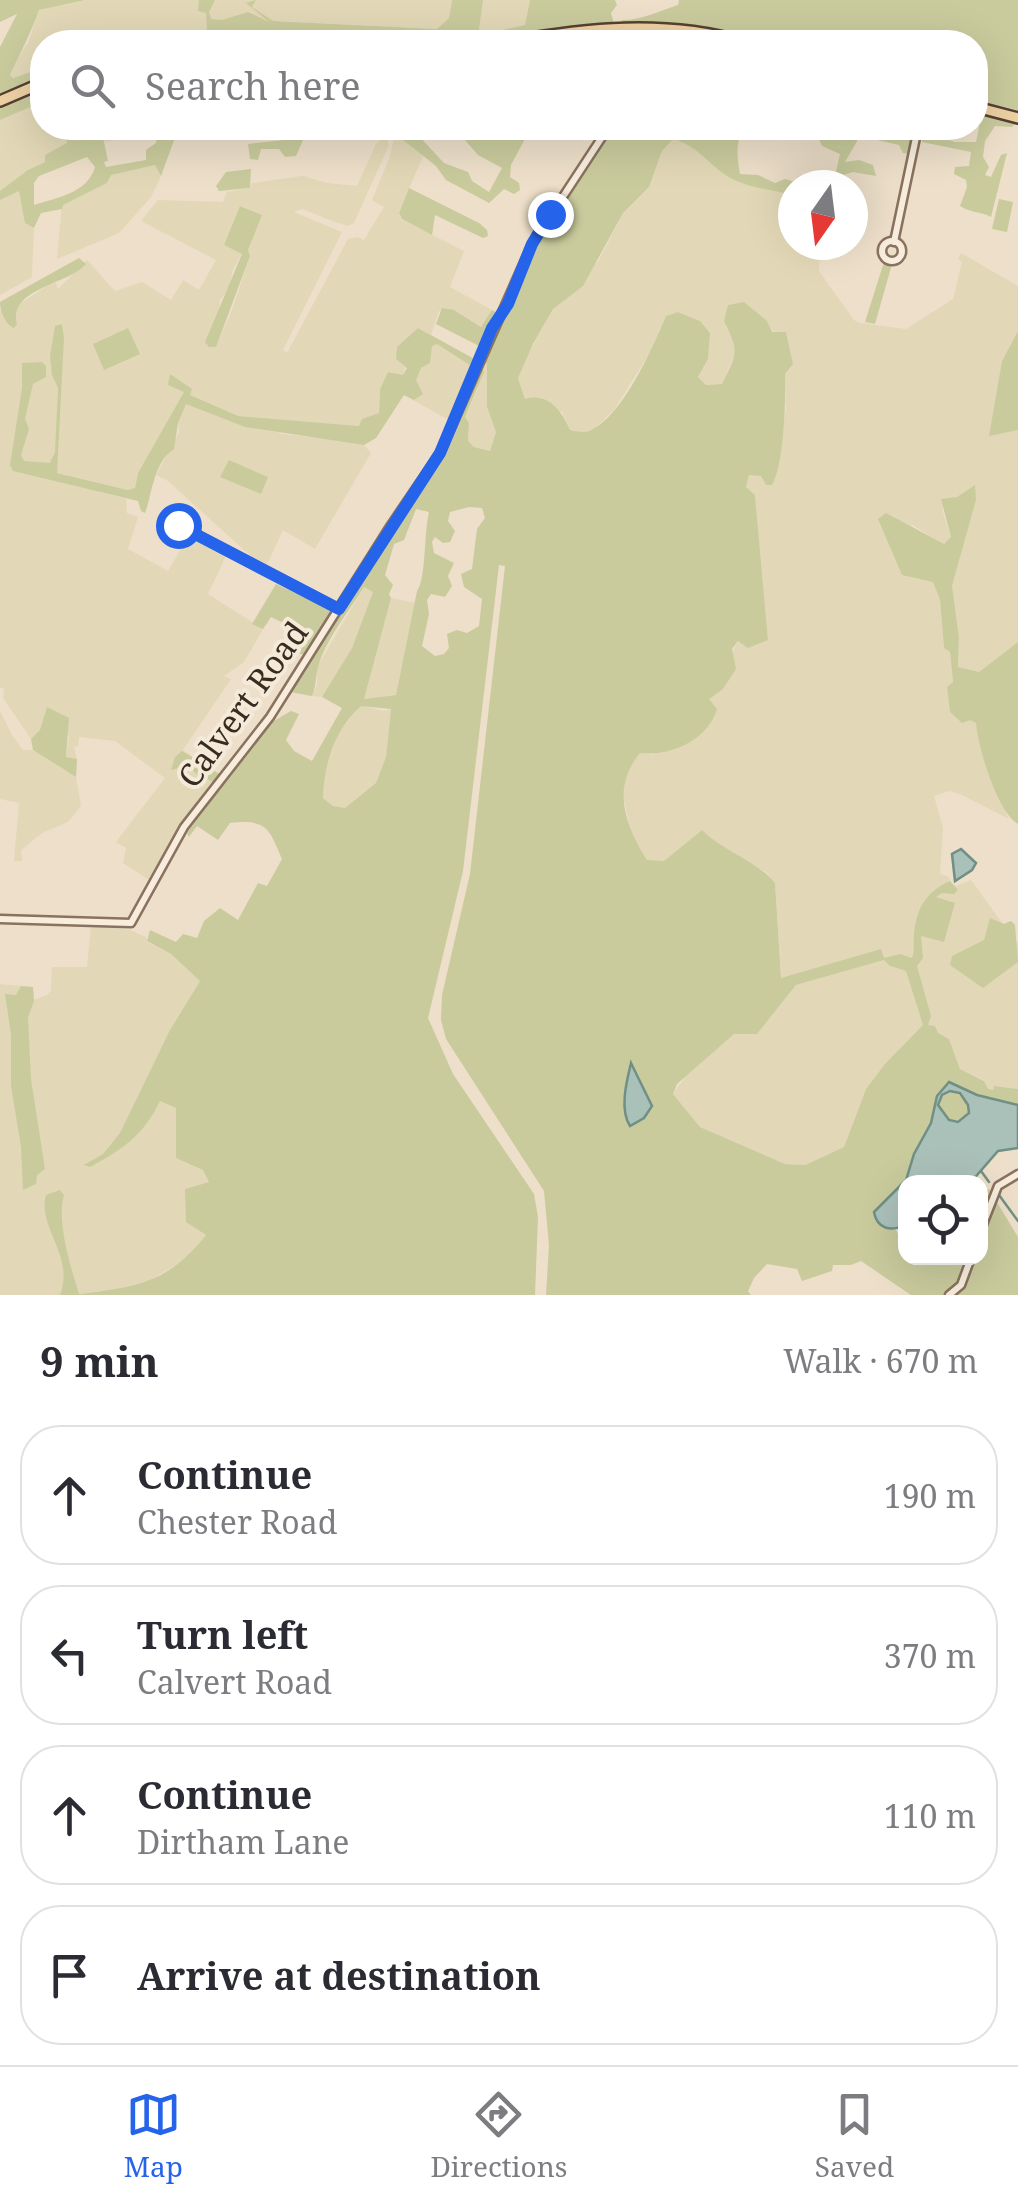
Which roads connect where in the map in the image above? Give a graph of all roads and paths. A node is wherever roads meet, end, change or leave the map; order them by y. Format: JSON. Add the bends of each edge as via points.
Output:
{"nodes":[{"id":1,"x":636,"y":28,"type":"junction"},
{"id":2,"x":577,"y":30,"type":"edge"},
{"id":3,"x":639,"y":30,"type":"edge"},
{"id":4,"x":675,"y":30,"type":"edge"},
{"id":5,"x":30,"y":88,"type":"edge"},
{"id":6,"x":0,"y":101,"type":"edge"},
{"id":7,"x":988,"y":109,"type":"edge"},
{"id":8,"x":1018,"y":118,"type":"edge"},
{"id":9,"x":600,"y":140,"type":"edge"},
{"id":10,"x":915,"y":140,"type":"edge"},
{"id":11,"x":894,"y":242,"type":"dead end"},
{"id":12,"x":178,"y":525,"type":"dead end"},
{"id":13,"x":339,"y":609,"type":"junction"},
{"id":14,"x":0,"y":919,"type":"edge"},
{"id":15,"x":1018,"y":1174,"type":"edge"},
{"id":16,"x":988,"y":1212,"type":"edge"},
{"id":17,"x":968,"y":1265,"type":"edge"},
{"id":18,"x":949,"y":1295,"type":"edge"}],
"edges":[{"from":1,"to":2,"type":"main road"},
{"from":1,"to":3,"type":"street"},
{"from":1,"to":4,"type":"main road"},
{"from":5,"to":6,"type":"main road"},
{"from":7,"to":8,"type":"main road"},
{"from":9,"to":13,"type":"street","name":"Calvert Road","via":[[532,244],[440,453]]},
{"from":10,"to":11,"type":"street"},
{"from":12,"to":13,"type":"street"},
{"from":13,"to":14,"type":"street","name":"Calvert Road","via":[[270,718],[184,828],[131,923]]},
{"from":15,"to":16,"type":"street","via":[[1000,1183]]},
{"from":17,"to":18,"type":"street"}]}
